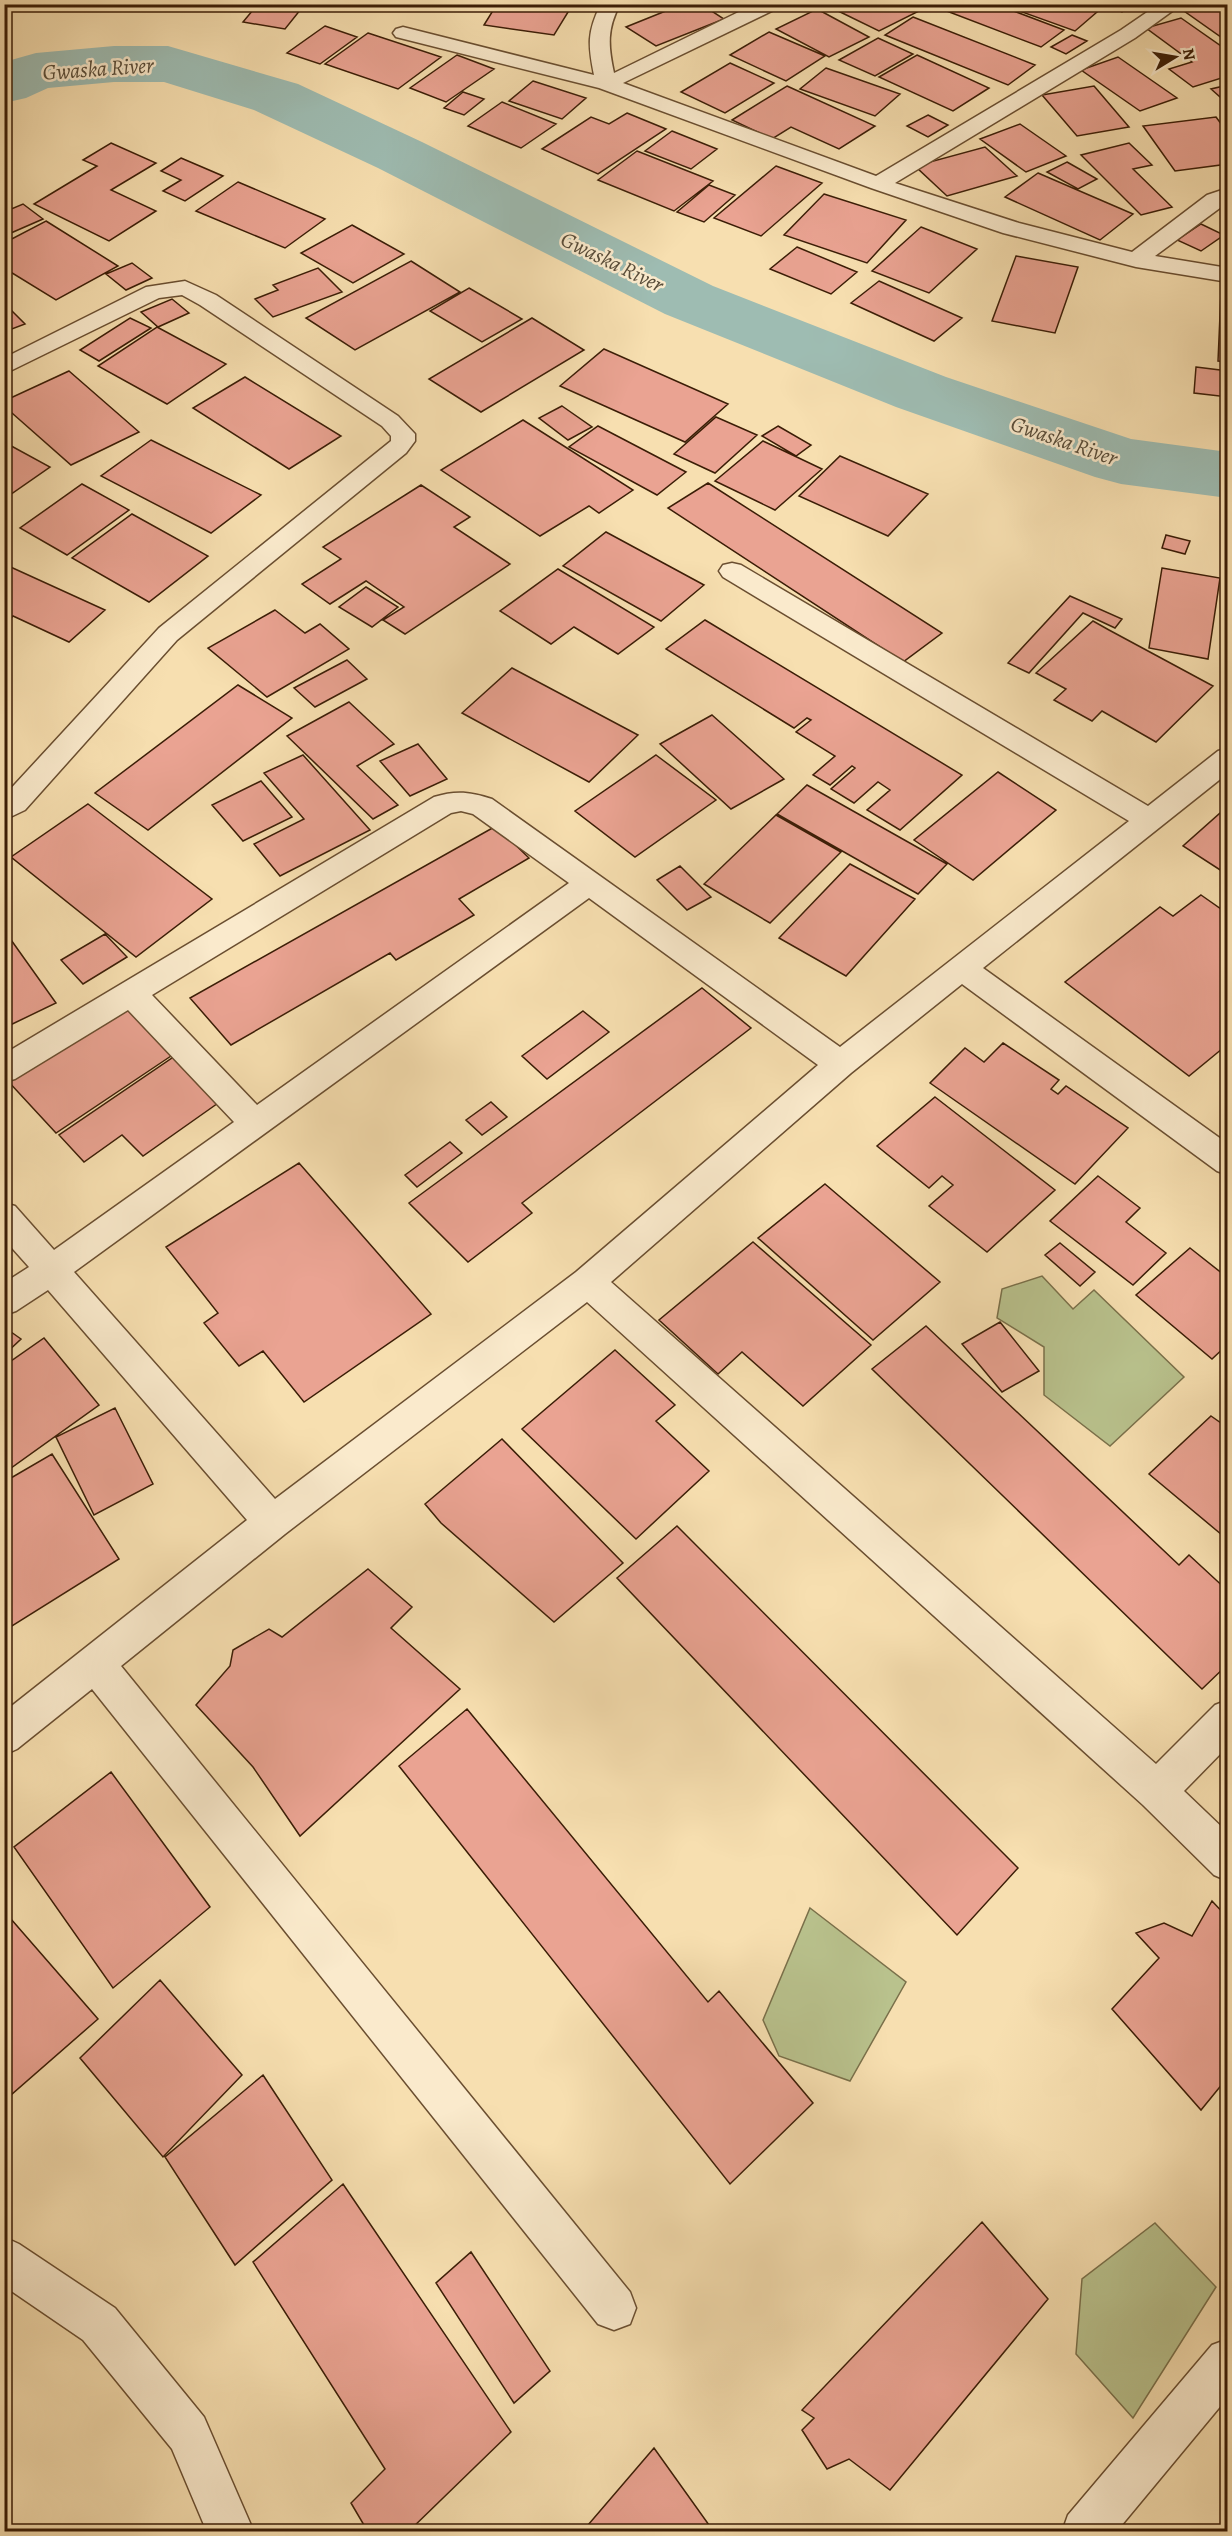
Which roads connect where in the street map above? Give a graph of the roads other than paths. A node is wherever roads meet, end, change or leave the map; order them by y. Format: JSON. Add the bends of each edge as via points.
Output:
{"nodes":[{"id":1,"x":611,"y":4,"type":"edge"},
{"id":2,"x":771,"y":4,"type":"edge"},
{"id":3,"x":1173,"y":4,"type":"edge"},
{"id":4,"x":403,"y":33,"type":"dead end"},
{"id":5,"x":606,"y":84,"type":"junction"},
{"id":6,"x":878,"y":184,"type":"junction"},
{"id":7,"x":1227,"y":194,"type":"edge"},
{"id":8,"x":1136,"y":260,"type":"junction"},
{"id":9,"x":1227,"y":275,"type":"edge"},
{"id":10,"x":4,"y":367,"type":"edge"},
{"id":11,"x":732,"y":571,"type":"dead end"},
{"id":12,"x":1227,"y":758,"type":"edge"},
{"id":13,"x":4,"y":810,"type":"edge"},
{"id":14,"x":1150,"y":820,"type":"junction"},
{"id":15,"x":590,"y":883,"type":"junction"},
{"id":16,"x":962,"y":968,"type":"junction"},
{"id":17,"x":130,"y":993,"type":"junction"},
{"id":18,"x":840,"y":1064,"type":"junction"},
{"id":19,"x":4,"y":1070,"type":"edge"},
{"id":20,"x":255,"y":1124,"type":"junction"},
{"id":21,"x":1227,"y":1162,"type":"edge"},
{"id":22,"x":4,"y":1216,"type":"edge"},
{"id":23,"x":52,"y":1270,"type":"junction"},
{"id":24,"x":588,"y":1282,"type":"junction"},
{"id":25,"x":4,"y":1301,"type":"edge"},
{"id":26,"x":272,"y":1522,"type":"junction"},
{"id":27,"x":95,"y":1663,"type":"junction"},
{"id":28,"x":1227,"y":1718,"type":"edge"},
{"id":29,"x":4,"y":1736,"type":"edge"},
{"id":30,"x":1157,"y":1791,"type":"junction"},
{"id":31,"x":1227,"y":1861,"type":"edge"},
{"id":32,"x":4,"y":2259,"type":"edge"},
{"id":33,"x":614,"y":2308,"type":"dead end"},
{"id":34,"x":1227,"y":2361,"type":"edge"},
{"id":35,"x":231,"y":2532,"type":"edge"},
{"id":36,"x":1085,"y":2532,"type":"edge"}],
"edges":[{"from":1,"to":5,"type":"street","via":[[600,25],[600,55]]},
{"from":2,"to":5,"type":"street"},
{"from":3,"to":6,"type":"street"},
{"from":4,"to":5,"type":"street"},
{"from":5,"to":6,"type":"street"},
{"from":6,"to":8,"type":"street","via":[[1011,228]]},
{"from":7,"to":8,"type":"street"},
{"from":8,"to":9,"type":"street"},
{"from":10,"to":13,"type":"street","via":[[154,292],[185,288],[390,421],[403,434],[398,448],[168,634],[15,803]]},
{"from":11,"to":14,"type":"street"},
{"from":12,"to":14,"type":"street"},
{"from":14,"to":16,"type":"street"},
{"from":15,"to":17,"type":"street","via":[[482,806],[452,802]]},
{"from":15,"to":18,"type":"street"},
{"from":15,"to":20,"type":"street"},
{"from":16,"to":18,"type":"street"},
{"from":16,"to":21,"type":"street"},
{"from":17,"to":19,"type":"street"},
{"from":17,"to":20,"type":"street"},
{"from":18,"to":24,"type":"street"},
{"from":20,"to":23,"type":"street"},
{"from":22,"to":23,"type":"street"},
{"from":23,"to":25,"type":"street"},
{"from":23,"to":26,"type":"street"},
{"from":24,"to":26,"type":"street"},
{"from":24,"to":30,"type":"street"},
{"from":26,"to":27,"type":"street"},
{"from":27,"to":29,"type":"street"},
{"from":27,"to":33,"type":"street"},
{"from":28,"to":30,"type":"street"},
{"from":30,"to":31,"type":"street"},
{"from":32,"to":35,"type":"street","via":[[107,2333],[188,2433]]},
{"from":34,"to":36,"type":"street"}]}
